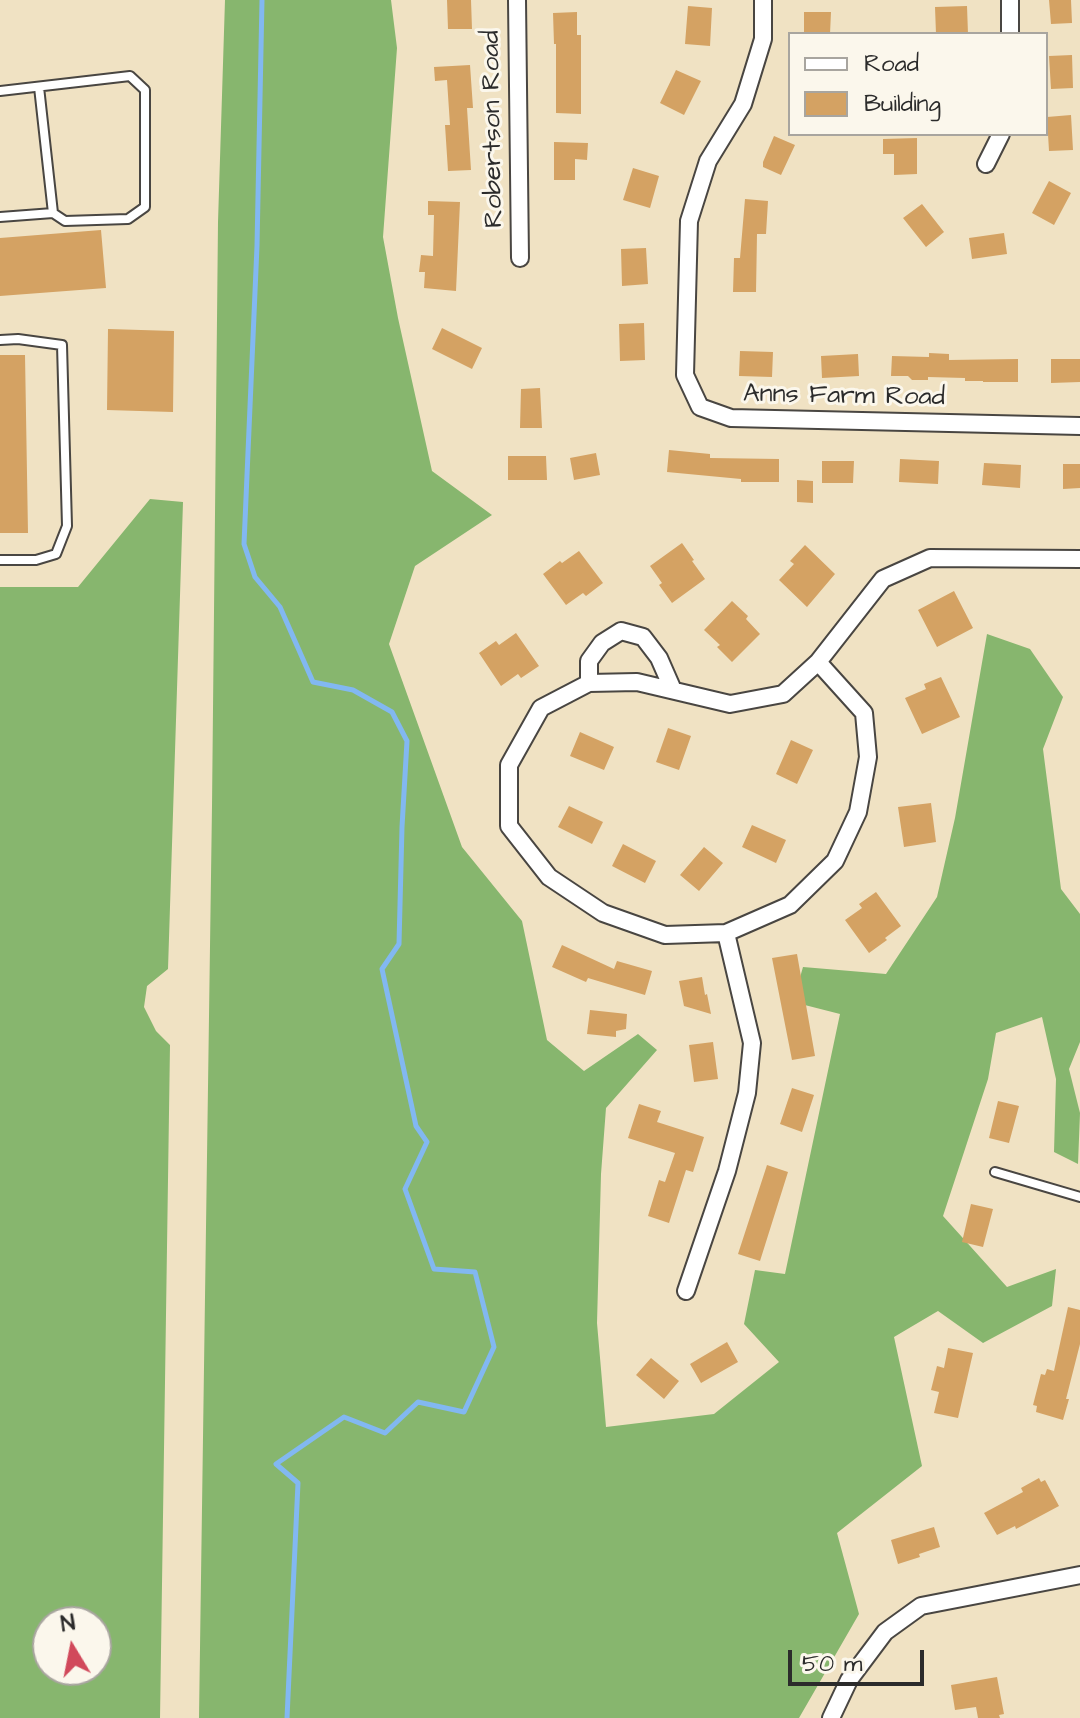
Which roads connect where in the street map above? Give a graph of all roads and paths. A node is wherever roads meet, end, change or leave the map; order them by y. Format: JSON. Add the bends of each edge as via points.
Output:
{"nodes":[{"id":1,"x":517,"y":0,"type":"edge"},
{"id":2,"x":763,"y":0,"type":"edge"},
{"id":3,"x":1010,"y":0,"type":"edge"},
{"id":4,"x":1010,"y":32,"type":"edge"},
{"id":5,"x":39,"y":87,"type":"junction"},
{"id":6,"x":0,"y":91,"type":"edge"},
{"id":7,"x":1000,"y":136,"type":"edge"},
{"id":8,"x":986,"y":164,"type":"dead end"},
{"id":9,"x":53,"y":213,"type":"junction"},
{"id":10,"x":0,"y":217,"type":"edge"},
{"id":11,"x":520,"y":258,"type":"dead end"},
{"id":12,"x":0,"y":340,"type":"edge"},
{"id":13,"x":1080,"y":426,"type":"edge"},
{"id":14,"x":1080,"y":559,"type":"edge"},
{"id":15,"x":0,"y":560,"type":"edge"},
{"id":16,"x":818,"y":662,"type":"junction"},
{"id":17,"x":589,"y":683,"type":"junction"},
{"id":18,"x":673,"y":690,"type":"junction"},
{"id":19,"x":726,"y":933,"type":"junction"},
{"id":20,"x":995,"y":1172,"type":"dead end"},
{"id":21,"x":1080,"y":1197,"type":"edge"},
{"id":22,"x":686,"y":1291,"type":"dead end"},
{"id":23,"x":1080,"y":1575,"type":"edge"},
{"id":24,"x":831,"y":1718,"type":"edge"}],
"edges":[{"from":1,"to":11,"type":"street","name":"Robertson Road"},
{"from":2,"to":13,"type":"street","name":"Anns Farm Road","via":[[763,39],[743,104],[708,161],[689,221],[685,375],[700,407],[731,418]]},
{"from":3,"to":4,"type":"street"},
{"from":5,"to":6,"type":"lane"},
{"from":5,"to":9,"type":"lane"},
{"from":5,"to":9,"type":"lane","via":[[130,76],[145,90],[145,207],[128,219],[65,221]]},
{"from":7,"to":8,"type":"street"},
{"from":9,"to":10,"type":"lane"},
{"from":12,"to":15,"type":"lane","via":[[62,345],[67,526],[56,554]]},
{"from":14,"to":16,"type":"street","via":[[930,558],[883,579]]},
{"from":16,"to":18,"type":"street","via":[[783,694],[730,704]]},
{"from":16,"to":19,"type":"street","via":[[864,713],[868,757],[858,812],[835,861],[790,905]]},
{"from":17,"to":18,"type":"street","via":[[637,682]]},
{"from":17,"to":18,"type":"street","via":[[589,661],[602,643],[621,631],[643,637]]},
{"from":17,"to":19,"type":"street","via":[[541,708],[509,765],[509,826],[549,877],[603,913],[665,935]]},
{"from":19,"to":22,"type":"street","via":[[752,1043],[747,1093]]},
{"from":20,"to":21,"type":"lane"},
{"from":23,"to":24,"type":"street","via":[[921,1606],[885,1632],[849,1680]]}]}
